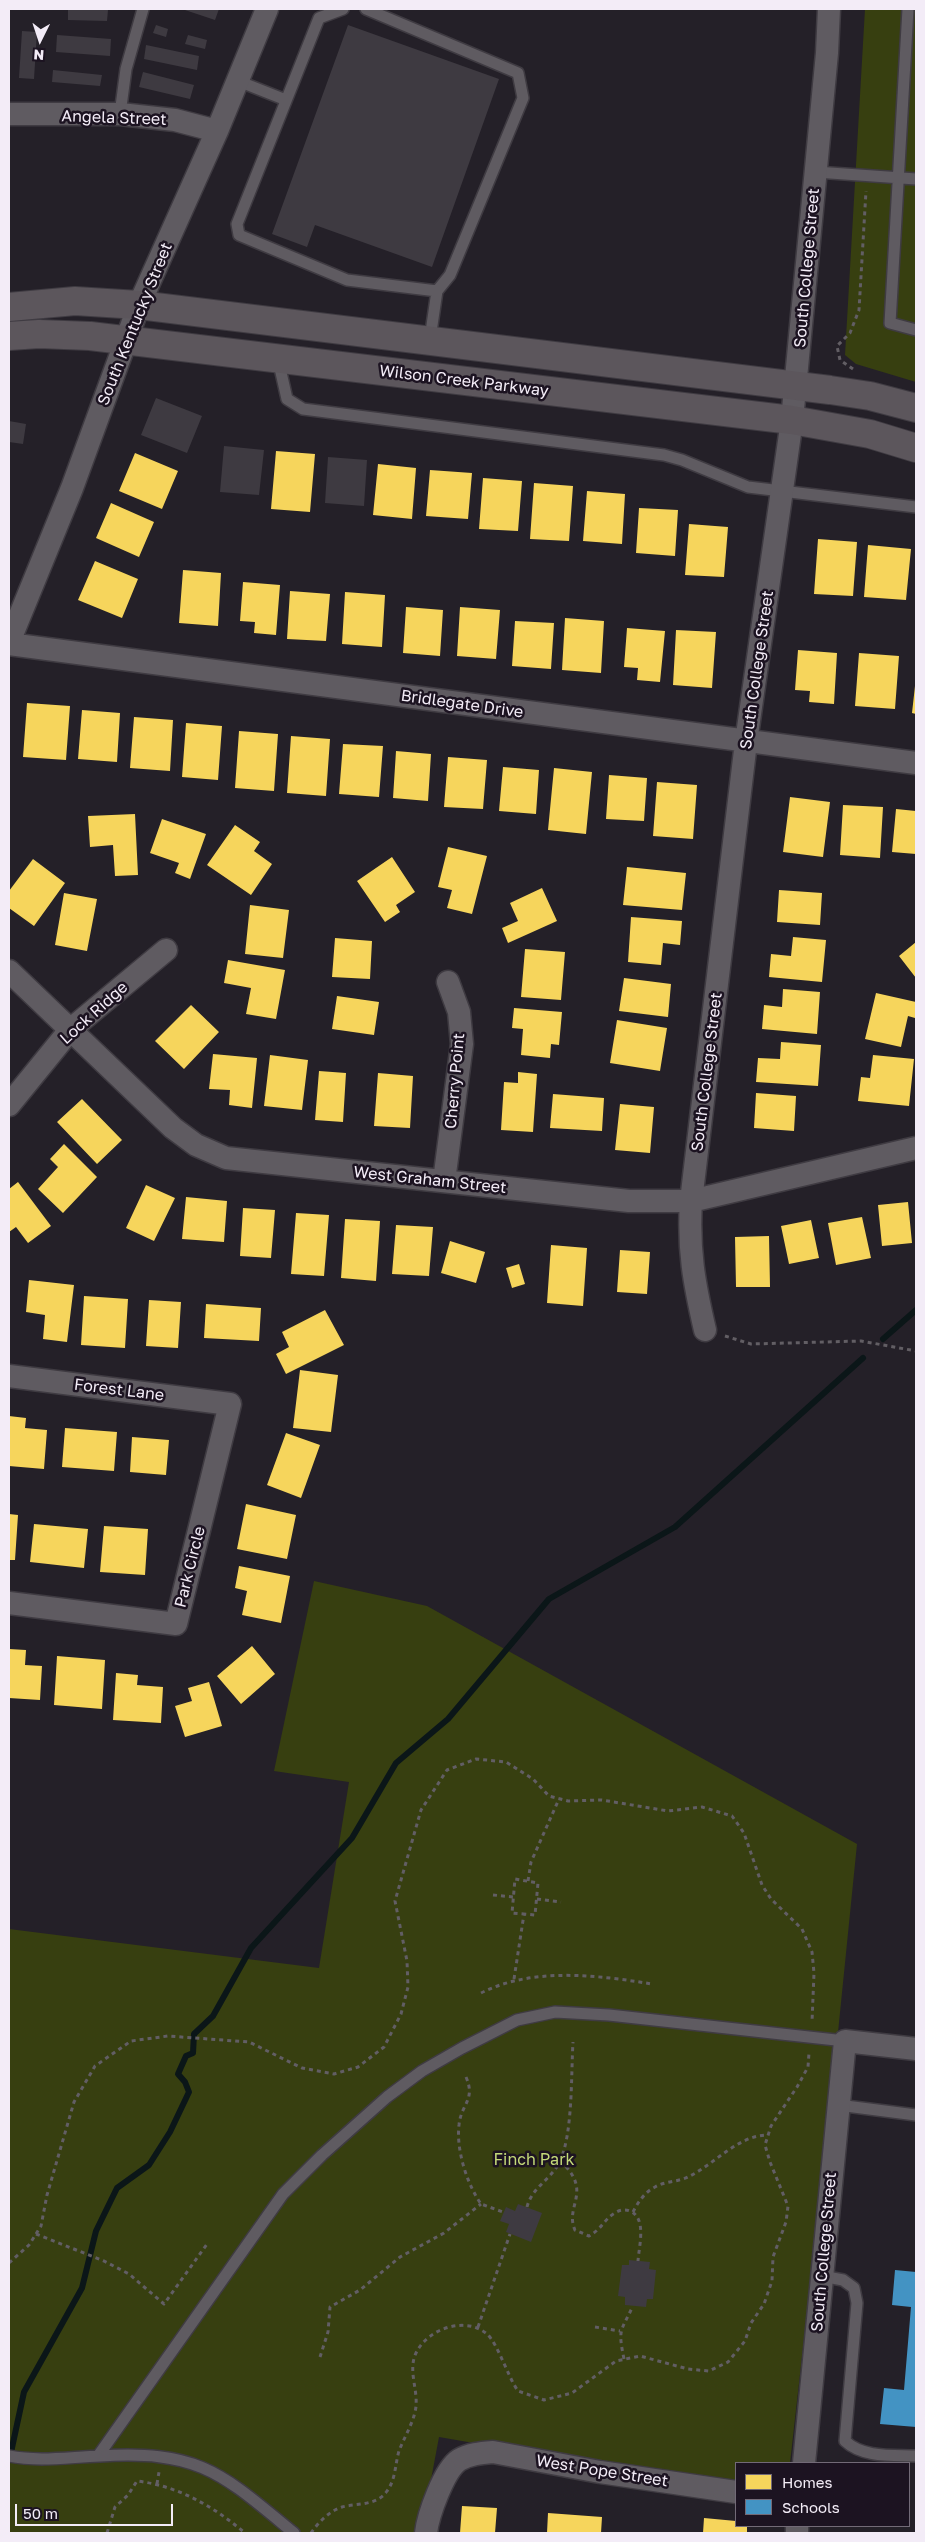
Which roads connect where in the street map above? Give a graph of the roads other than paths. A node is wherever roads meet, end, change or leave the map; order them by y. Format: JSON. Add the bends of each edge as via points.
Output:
{"nodes":[{"id":1,"x":144,"y":9,"type":"edge"},
{"id":2,"x":267,"y":9,"type":"edge"},
{"id":3,"x":343,"y":9,"type":"edge"},
{"id":4,"x":366,"y":9,"type":"edge"},
{"id":5,"x":829,"y":9,"type":"edge"},
{"id":6,"x":908,"y":9,"type":"edge"},
{"id":7,"x":238,"y":81,"type":"junction"},
{"id":8,"x":286,"y":100,"type":"junction"},
{"id":9,"x":9,"y":114,"type":"edge"},
{"id":10,"x":120,"y":114,"type":"junction"},
{"id":11,"x":217,"y":131,"type":"junction"},
{"id":12,"x":816,"y":172,"type":"junction"},
{"id":13,"x":898,"y":178,"type":"junction"},
{"id":14,"x":916,"y":179,"type":"edge"},
{"id":15,"x":437,"y":291,"type":"junction"},
{"id":16,"x":139,"y":304,"type":"junction"},
{"id":17,"x":9,"y":307,"type":"edge"},
{"id":18,"x":916,"y":330,"type":"edge"},
{"id":19,"x":9,"y":336,"type":"edge"},
{"id":20,"x":430,"y":339,"type":"junction"},
{"id":21,"x":125,"y":340,"type":"junction"},
{"id":22,"x":278,"y":359,"type":"junction"},
{"id":23,"x":796,"y":385,"type":"junction"},
{"id":24,"x":916,"y":408,"type":"edge"},
{"id":25,"x":792,"y":420,"type":"junction"},
{"id":26,"x":916,"y":448,"type":"edge"},
{"id":27,"x":782,"y":492,"type":"junction"},
{"id":28,"x":916,"y":507,"type":"edge"},
{"id":29,"x":9,"y":643,"type":"edge"},
{"id":30,"x":746,"y":742,"type":"junction"},
{"id":31,"x":916,"y":763,"type":"edge"},
{"id":32,"x":166,"y":950,"type":"dead end"},
{"id":33,"x":9,"y":971,"type":"edge"},
{"id":34,"x":448,"y":982,"type":"dead end"},
{"id":35,"x":70,"y":1030,"type":"junction"},
{"id":36,"x":9,"y":1105,"type":"edge"},
{"id":37,"x":916,"y":1148,"type":"edge"},
{"id":38,"x":444,"y":1181,"type":"junction"},
{"id":39,"x":692,"y":1201,"type":"junction"},
{"id":40,"x":705,"y":1330,"type":"road end"},
{"id":41,"x":9,"y":1376,"type":"edge"},
{"id":42,"x":230,"y":1404,"type":"joint"},
{"id":43,"x":9,"y":1603,"type":"edge"},
{"id":44,"x":845,"y":2041,"type":"junction"},
{"id":45,"x":916,"y":2049,"type":"edge"},
{"id":46,"x":838,"y":2105,"type":"junction"},
{"id":47,"x":916,"y":2115,"type":"edge"},
{"id":48,"x":822,"y":2276,"type":"junction"},
{"id":49,"x":98,"y":2456,"type":"junction"},
{"id":50,"x":916,"y":2456,"type":"edge"},
{"id":51,"x":14,"y":2457,"type":"edge"},
{"id":52,"x":804,"y":2462,"type":"edge"},
{"id":53,"x":735,"y":2492,"type":"edge"},
{"id":54,"x":294,"y":2533,"type":"edge"},
{"id":55,"x":426,"y":2533,"type":"edge"}],
"edges":[{"from":1,"to":10,"type":"lane","via":[[126,69]]},
{"from":2,"to":7,"type":"street","name":"South Kentucky Street"},
{"from":3,"to":8,"type":"lane","via":[[319,18]]},
{"from":4,"to":15,"type":"lane","via":[[518,73],[523,98],[450,274]]},
{"from":5,"to":12,"type":"street","name":"South College Street"},
{"from":6,"to":13,"type":"lane"},
{"from":7,"to":8,"type":"lane"},
{"from":7,"to":11,"type":"street","name":"South Kentucky Street"},
{"from":8,"to":15,"type":"lane","via":[[237,224],[240,235],[347,280]]},
{"from":9,"to":10,"type":"street","name":"Angela Street"},
{"from":10,"to":11,"type":"street","name":"Angela Street","via":[[175,120]]},
{"from":11,"to":16,"type":"street","name":"South Kentucky Street"},
{"from":12,"to":13,"type":"lane"},
{"from":12,"to":23,"type":"street","name":"South College Street"},
{"from":13,"to":14,"type":"lane"},
{"from":13,"to":18,"type":"lane","via":[[890,324]]},
{"from":15,"to":20,"type":"lane"},
{"from":16,"to":17,"type":"main road","via":[[75,301]]},
{"from":16,"to":20,"type":"main road"},
{"from":16,"to":21,"type":"street","name":"South Kentucky Street"},
{"from":19,"to":21,"type":"main road","name":"Wilson Creek Parkway","via":[[62,334]]},
{"from":20,"to":23,"type":"main road"},
{"from":21,"to":22,"type":"main road","name":"Wilson Creek Parkway"},
{"from":21,"to":29,"type":"street","name":"South Kentucky Street","via":[[72,488]]},
{"from":22,"to":25,"type":"main road","name":"Wilson Creek Parkway"},
{"from":22,"to":27,"type":"lane","via":[[287,399],[303,409],[664,455],[748,487]]},
{"from":23,"to":24,"type":"main road","via":[[870,396]]},
{"from":23,"to":25,"type":"street","name":"South College Street"},
{"from":25,"to":26,"type":"main road","name":"Wilson Creek Parkway","via":[[870,434]]},
{"from":25,"to":27,"type":"street","name":"South College Street"},
{"from":27,"to":28,"type":"lane"},
{"from":27,"to":30,"type":"street","name":"South College Street"},
{"from":29,"to":30,"type":"street","name":"Bridlegate Drive"},
{"from":30,"to":31,"type":"street","name":"Bridlegate Drive"},
{"from":30,"to":39,"type":"street","name":"South College Street"},
{"from":32,"to":35,"type":"street","name":"Lock Ridge"},
{"from":33,"to":35,"type":"street","name":"West Graham Street"},
{"from":34,"to":38,"type":"street","name":"Cherry Point","via":[[459,1012],[462,1044]]},
{"from":35,"to":36,"type":"street","name":"Lock Ridge"},
{"from":35,"to":38,"type":"street","name":"West Graham Street","via":[[173,1128],[196,1145],[226,1158]]},
{"from":37,"to":39,"type":"street","name":"West Graham Street"},
{"from":38,"to":39,"type":"street","name":"West Graham Street","via":[[628,1202]]},
{"from":39,"to":40,"type":"street","name":"South College Street","via":[[689,1238]]},
{"from":41,"to":42,"type":"street","name":"Forest Lane"},
{"from":42,"to":43,"type":"street","name":"Park Circle","via":[[176,1624]]},
{"from":44,"to":45,"type":"street"},
{"from":44,"to":46,"type":"street","name":"South College Street"},
{"from":44,"to":49,"type":"lane","via":[[555,2012],[517,2020],[462,2048],[422,2071],[387,2097],[283,2194]]},
{"from":46,"to":47,"type":"lane"},
{"from":46,"to":48,"type":"street","name":"South College Street"},
{"from":48,"to":50,"type":"lane","via":[[843,2280],[854,2288],[857,2302],[845,2441],[862,2452]]},
{"from":48,"to":52,"type":"street","name":"South College Street"},
{"from":49,"to":51,"type":"lane"},
{"from":49,"to":54,"type":"lane","via":[[168,2456],[199,2465],[235,2484]]},
{"from":53,"to":55,"type":"street","name":"West Pope Street","via":[[493,2452],[458,2461],[446,2476],[431,2511]]}]}
